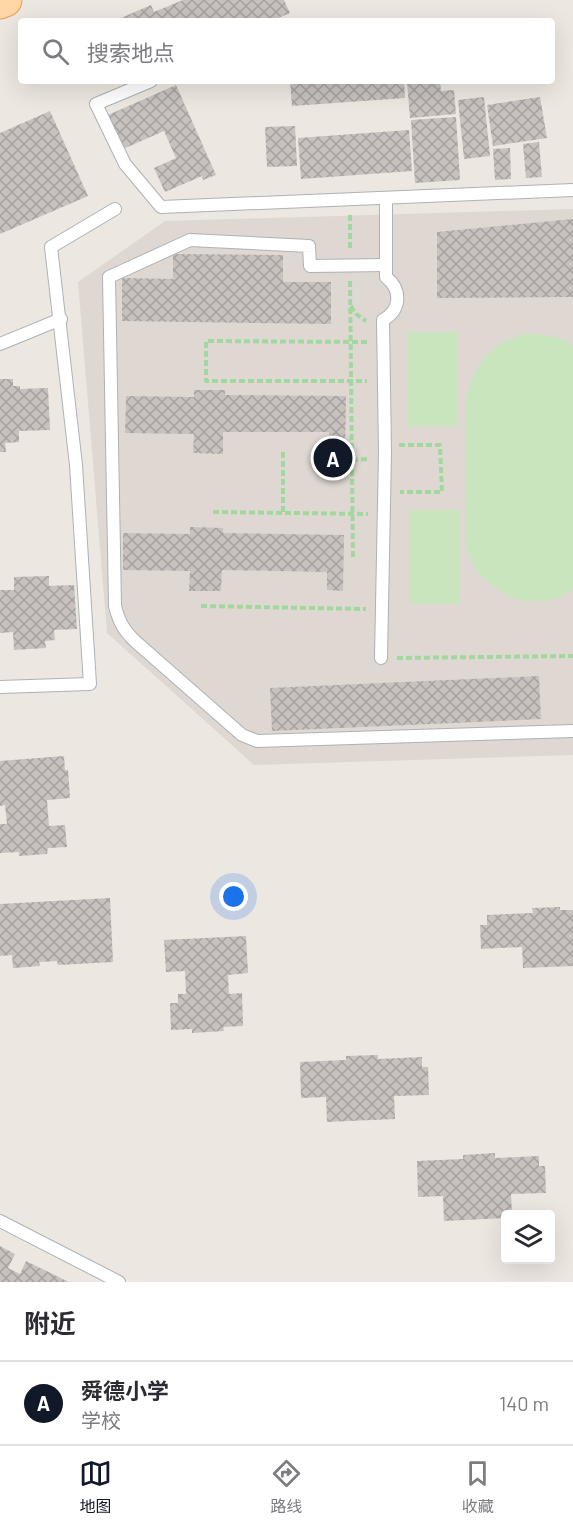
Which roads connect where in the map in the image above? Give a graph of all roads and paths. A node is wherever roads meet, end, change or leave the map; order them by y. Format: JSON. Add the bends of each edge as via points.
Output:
{"nodes":[{"id":1,"x":5,"y":0,"type":"edge"},
{"id":2,"x":0,"y":2,"type":"edge"},
{"id":3,"x":144,"y":84,"type":"edge"},
{"id":4,"x":573,"y":190,"type":"edge"},
{"id":5,"x":386,"y":198,"type":"junction"},
{"id":6,"x":350,"y":200,"type":"junction"},
{"id":7,"x":115,"y":209,"type":"dead end"},
{"id":8,"x":350,"y":265,"type":"junction"},
{"id":9,"x":386,"y":271,"type":"junction"},
{"id":10,"x":350,"y":302,"type":"junction"},
{"id":11,"x":61,"y":319,"type":"junction"},
{"id":12,"x":383,"y":320,"type":"junction"},
{"id":13,"x":351,"y":342,"type":"junction"},
{"id":14,"x":382,"y":342,"type":"junction"},
{"id":15,"x":0,"y":344,"type":"edge"},
{"id":16,"x":351,"y":381,"type":"junction"},
{"id":17,"x":383,"y":381,"type":"junction"},
{"id":18,"x":283,"y":452,"type":"dead end"},
{"id":19,"x":385,"y":452,"type":"junction"},
{"id":20,"x":351,"y":460,"type":"junction"},
{"id":21,"x":384,"y":492,"type":"junction"},
{"id":22,"x":213,"y":512,"type":"dead end"},
{"id":23,"x":283,"y":512,"type":"junction"},
{"id":24,"x":352,"y":514,"type":"junction"},
{"id":25,"x":384,"y":514,"type":"junction"},
{"id":26,"x":353,"y":559,"type":"dead end"},
{"id":27,"x":201,"y":606,"type":"dead end"},
{"id":28,"x":382,"y":609,"type":"junction"},
{"id":29,"x":573,"y":656,"type":"edge"},
{"id":30,"x":381,"y":658,"type":"joint"},
{"id":31,"x":0,"y":687,"type":"edge"},
{"id":32,"x":573,"y":731,"type":"edge"},
{"id":33,"x":0,"y":1221,"type":"edge"},
{"id":34,"x":119,"y":1282,"type":"edge"}],
"edges":[{"from":1,"to":2,"type":"main road"},
{"from":3,"to":6,"type":"lane","via":[[96,104],[125,164],[161,207]]},
{"from":4,"to":5,"type":"lane"},
{"from":5,"to":6,"type":"lane"},
{"from":5,"to":9,"type":"lane"},
{"from":6,"to":8,"type":"path"},
{"from":7,"to":11,"type":"lane","via":[[51,247]]},
{"from":8,"to":9,"type":"lane"},
{"from":8,"to":10,"type":"path"},
{"from":8,"to":32,"type":"lane","via":[[310,266],[309,246],[190,240],[109,277],[116,606],[124,630],[242,735],[257,741]]},
{"from":9,"to":10,"type":"path","via":[[361,278],[353,285]]},
{"from":9,"to":12,"type":"lane","via":[[398,299],[394,312]]},
{"from":10,"to":12,"type":"path","via":[[364,320]]},
{"from":10,"to":13,"type":"path"},
{"from":11,"to":15,"type":"lane"},
{"from":11,"to":31,"type":"lane","via":[[76,465],[90,684]]},
{"from":12,"to":14,"type":"lane"},
{"from":13,"to":14,"type":"path"},
{"from":13,"to":16,"type":"path"},
{"from":13,"to":16,"type":"path","via":[[206,341],[206,381]]},
{"from":14,"to":17,"type":"lane"},
{"from":16,"to":17,"type":"path"},
{"from":16,"to":20,"type":"path"},
{"from":17,"to":19,"type":"lane"},
{"from":18,"to":23,"type":"path"},
{"from":19,"to":20,"type":"path","via":[[373,459]]},
{"from":19,"to":21,"type":"lane"},
{"from":19,"to":21,"type":"path","via":[[395,445],[440,444],[442,492]]},
{"from":20,"to":24,"type":"path"},
{"from":21,"to":25,"type":"lane"},
{"from":22,"to":23,"type":"path"},
{"from":23,"to":24,"type":"path"},
{"from":24,"to":25,"type":"path"},
{"from":24,"to":26,"type":"path"},
{"from":25,"to":28,"type":"lane"},
{"from":27,"to":28,"type":"path"},
{"from":28,"to":30,"type":"lane"},
{"from":29,"to":30,"type":"path"},
{"from":33,"to":34,"type":"lane"}]}
